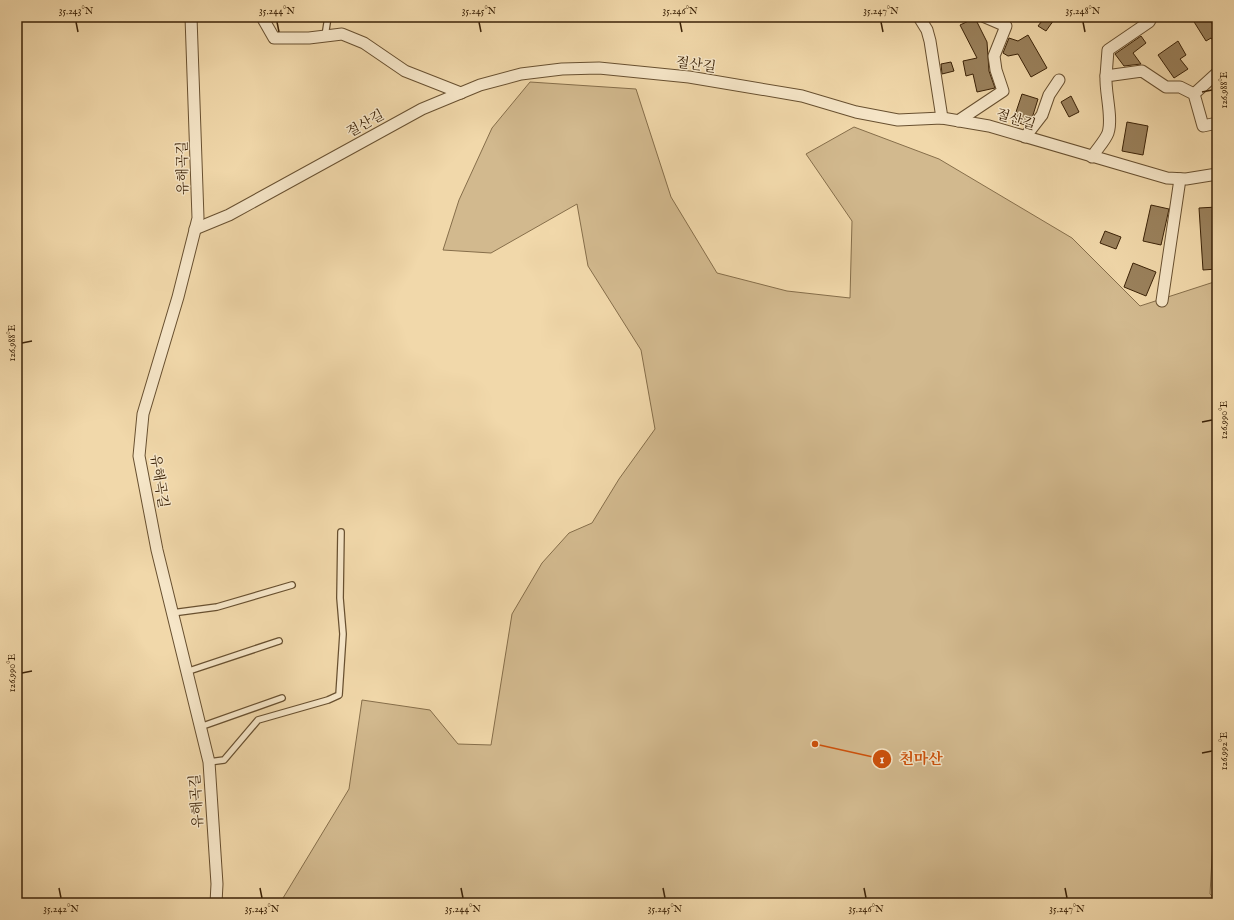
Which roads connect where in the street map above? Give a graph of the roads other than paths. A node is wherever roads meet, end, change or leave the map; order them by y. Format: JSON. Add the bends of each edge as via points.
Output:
{"nodes":[{"id":1,"x":191,"y":17,"type":"edge"},
{"id":2,"x":262,"y":17,"type":"edge"},
{"id":3,"x":328,"y":17,"type":"edge"},
{"id":4,"x":919,"y":17,"type":"edge"},
{"id":5,"x":985,"y":17,"type":"edge"},
{"id":6,"x":1152,"y":17,"type":"edge"},
{"id":7,"x":325,"y":36,"type":"junction"},
{"id":8,"x":1217,"y":73,"type":"edge"},
{"id":9,"x":1106,"y":76,"type":"junction"},
{"id":10,"x":1059,"y":80,"type":"dead end"},
{"id":11,"x":461,"y":93,"type":"junction"},
{"id":12,"x":1194,"y":94,"type":"junction"},
{"id":13,"x":942,"y":118,"type":"junction"},
{"id":14,"x":958,"y":121,"type":"junction"},
{"id":15,"x":1217,"y":123,"type":"edge"},
{"id":16,"x":1025,"y":137,"type":"junction"},
{"id":17,"x":1092,"y":157,"type":"junction"},
{"id":18,"x":1217,"y":174,"type":"edge"},
{"id":19,"x":1180,"y":179,"type":"junction"},
{"id":20,"x":195,"y":229,"type":"junction"},
{"id":21,"x":1162,"y":301,"type":"dead end"},
{"id":22,"x":340,"y":532,"type":"dead end"},
{"id":23,"x":292,"y":585,"type":"dead end"},
{"id":24,"x":172,"y":613,"type":"junction"},
{"id":25,"x":279,"y":641,"type":"dead end"},
{"id":26,"x":186,"y":672,"type":"junction"},
{"id":27,"x":282,"y":698,"type":"dead end"},
{"id":28,"x":200,"y":727,"type":"junction"},
{"id":29,"x":209,"y":762,"type":"junction"},
{"id":30,"x":216,"y":903,"type":"edge"}],
"edges":[{"from":1,"to":20,"type":"street","name":"유해곡길","via":[[198,218]]},
{"from":2,"to":7,"type":"street","via":[[274,38]]},
{"from":3,"to":7,"type":"lane"},
{"from":4,"to":13,"type":"street","via":[[930,41]]},
{"from":5,"to":14,"type":"street","via":[[1006,26],[994,56],[1004,91]]},
{"from":6,"to":9,"type":"street","via":[[1149,22],[1108,50]]},
{"from":7,"to":11,"type":"street","via":[[342,34],[364,43],[405,71]]},
{"from":8,"to":12,"type":"street"},
{"from":9,"to":12,"type":"street","via":[[1142,71],[1166,87],[1180,87]]},
{"from":9,"to":17,"type":"street","via":[[1108,133]]},
{"from":10,"to":16,"type":"street","via":[[1049,95],[1042,115]]},
{"from":11,"to":13,"type":"street","name":"절산길","via":[[522,74],[599,68],[689,77],[802,96],[856,112],[898,120]]},
{"from":11,"to":20,"type":"street","name":"절산길","via":[[422,109],[229,215]]},
{"from":12,"to":15,"type":"street","via":[[1203,126]]},
{"from":13,"to":14,"type":"street","name":"절산길"},
{"from":14,"to":16,"type":"street","name":"절산길","via":[[989,126]]},
{"from":16,"to":17,"type":"street","name":"절산길"},
{"from":17,"to":19,"type":"street","name":"절산길","via":[[1167,178]]},
{"from":18,"to":19,"type":"street","name":"절산길"},
{"from":19,"to":21,"type":"street"},
{"from":20,"to":24,"type":"street","name":"유해곡길","via":[[143,414],[139,456]]},
{"from":22,"to":29,"type":"lane","via":[[343,634],[339,695],[258,720],[224,760]]},
{"from":23,"to":24,"type":"lane","via":[[217,607]]},
{"from":24,"to":26,"type":"street","name":"유해곡길"},
{"from":25,"to":26,"type":"lane"},
{"from":26,"to":28,"type":"street","name":"유해곡길"},
{"from":27,"to":28,"type":"lane"},
{"from":28,"to":29,"type":"street","name":"유해곡길"},
{"from":29,"to":30,"type":"street","name":"유해곡길"}]}
